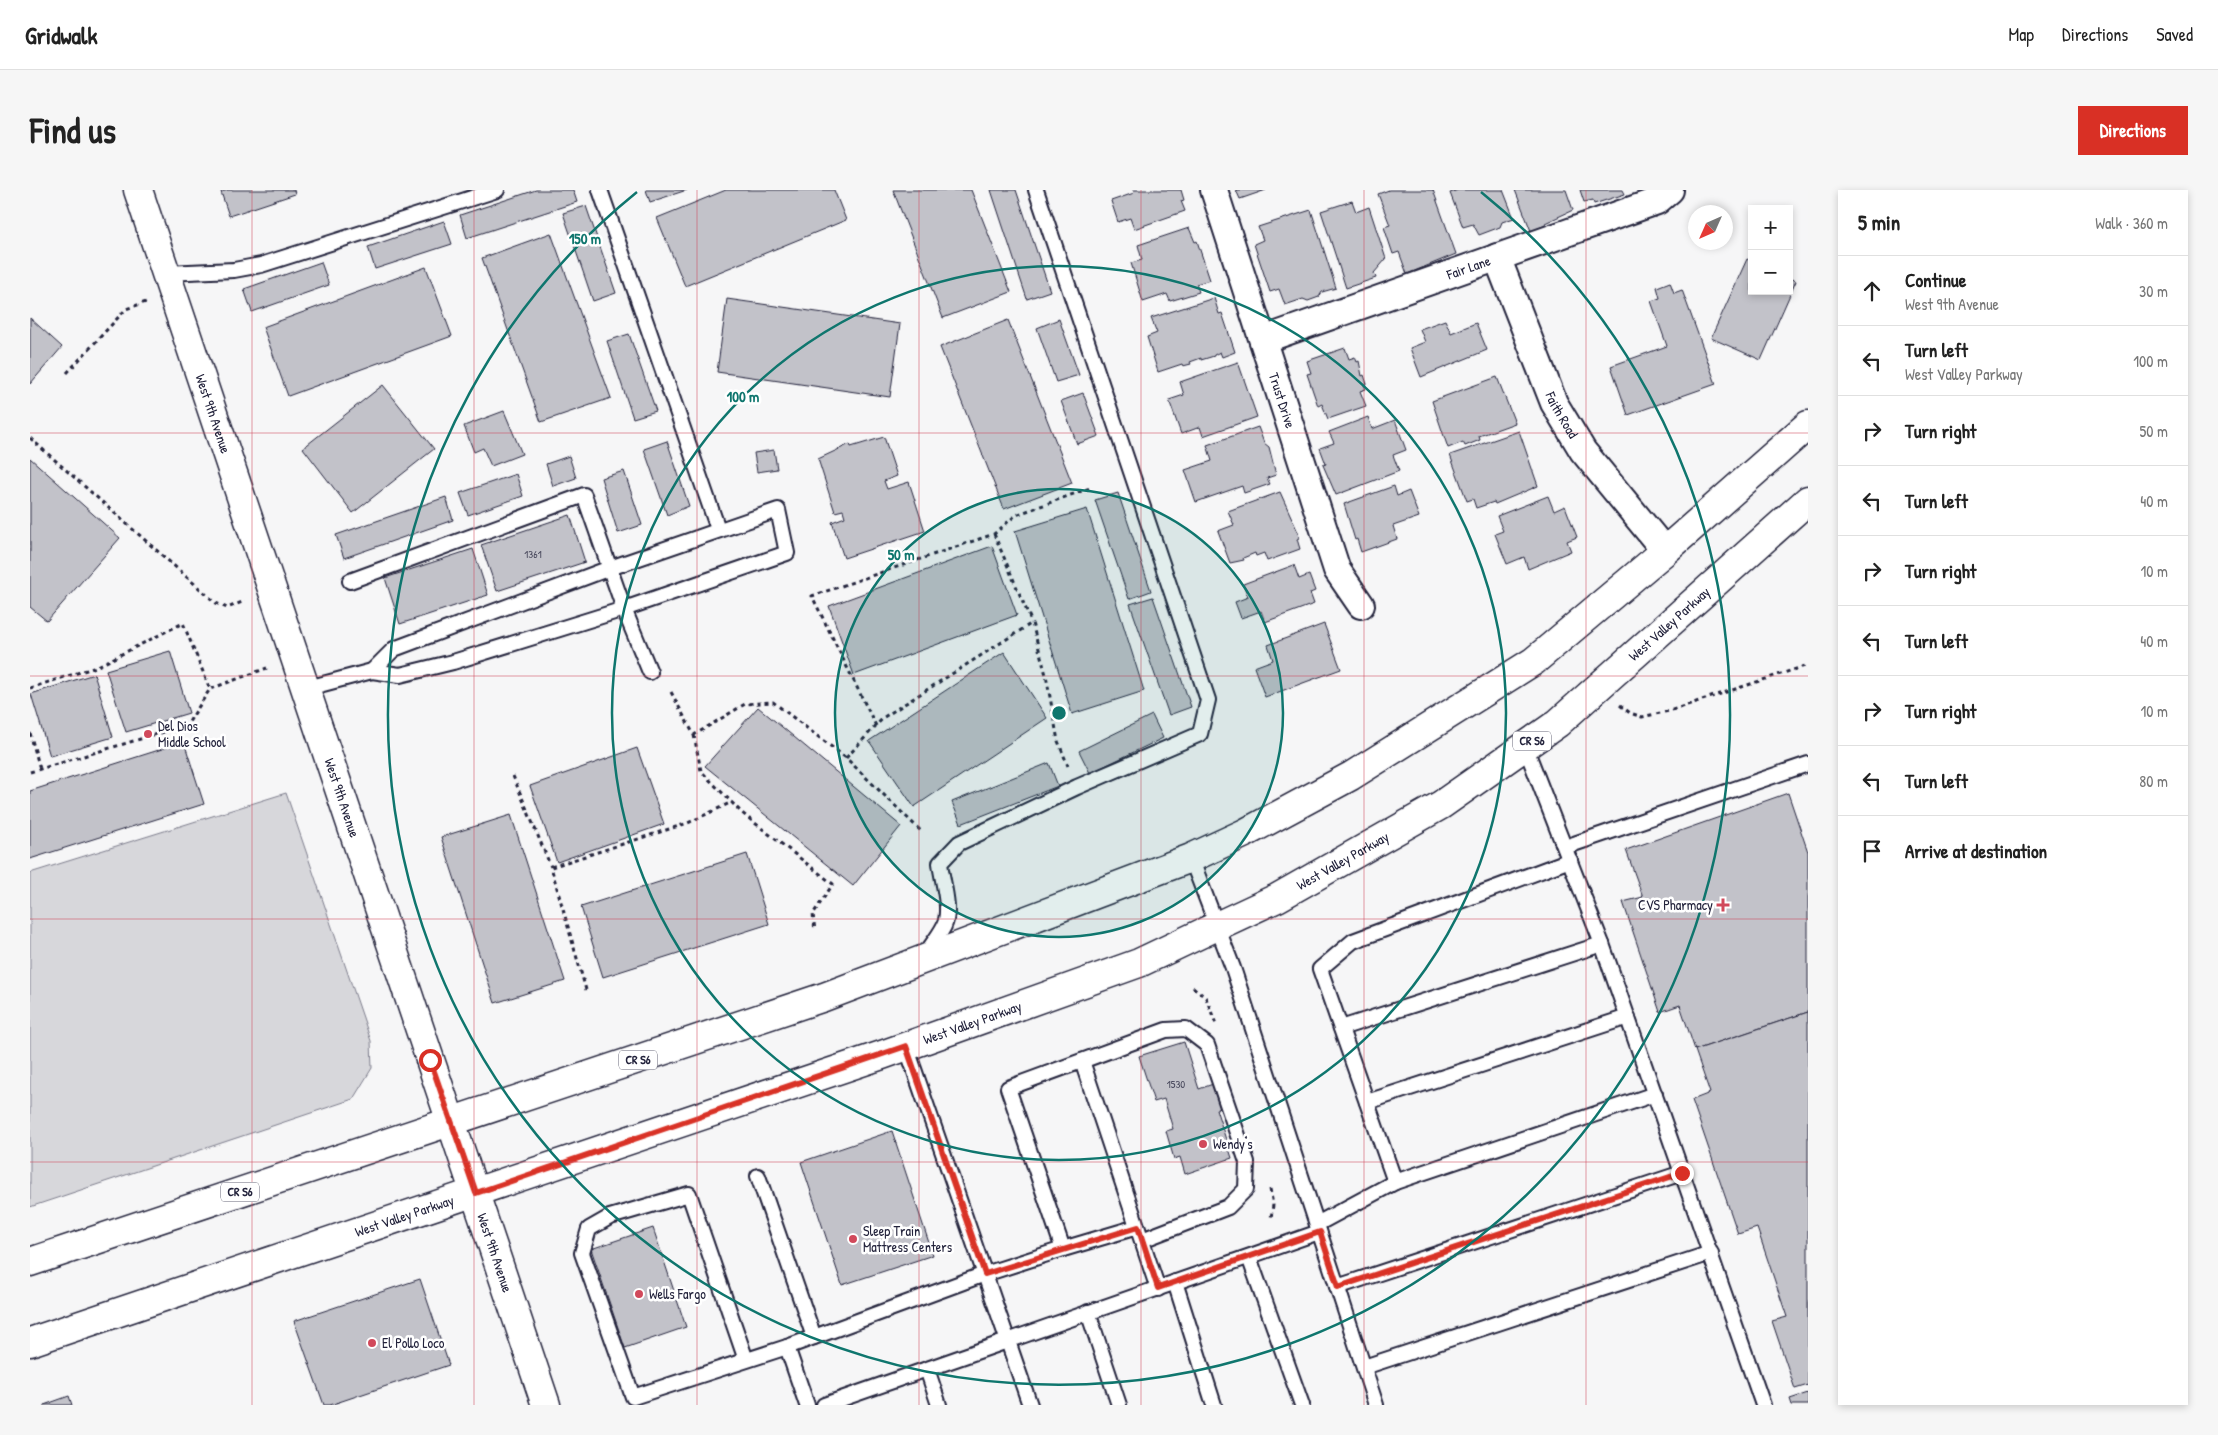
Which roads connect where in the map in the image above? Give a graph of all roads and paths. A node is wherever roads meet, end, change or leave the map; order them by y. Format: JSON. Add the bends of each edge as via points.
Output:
{"nodes":[{"id":1,"x":138,"y":190,"type":"edge"},
{"id":2,"x":496,"y":190,"type":"edge"},
{"id":3,"x":600,"y":190,"type":"edge"},
{"id":4,"x":1036,"y":190,"type":"edge"},
{"id":5,"x":1214,"y":190,"type":"edge"},
{"id":6,"x":1670,"y":190,"type":"edge"},
{"id":7,"x":1497,"y":258,"type":"junction"},
{"id":8,"x":169,"y":283,"type":"junction"},
{"id":9,"x":1263,"y":340,"type":"junction"},
{"id":10,"x":67,"y":373,"type":"dead end"},
{"id":11,"x":1808,"y":425,"type":"edge"},
{"id":12,"x":30,"y":438,"type":"edge"},
{"id":13,"x":1090,"y":488,"type":"dead end"},
{"id":14,"x":1808,"y":500,"type":"edge"},
{"id":15,"x":718,"y":529,"type":"junction"},
{"id":16,"x":994,"y":534,"type":"junction"},
{"id":17,"x":1665,"y":551,"type":"junction"},
{"id":18,"x":610,"y":568,"type":"junction"},
{"id":19,"x":350,"y":581,"type":"dead end"},
{"id":20,"x":271,"y":590,"type":"junction"},
{"id":21,"x":1361,"y":604,"type":"dead end"},
{"id":22,"x":624,"y":609,"type":"junction"},
{"id":23,"x":1032,"y":623,"type":"junction"},
{"id":24,"x":294,"y":658,"type":"junction"},
{"id":25,"x":1808,"y":665,"type":"edge"},
{"id":26,"x":372,"y":671,"type":"junction"},
{"id":27,"x":650,"y":672,"type":"dead end"},
{"id":28,"x":1598,"y":687,"type":"junction"},
{"id":29,"x":30,"y":688,"type":"edge"},
{"id":30,"x":210,"y":689,"type":"junction"},
{"id":31,"x":304,"y":689,"type":"junction"},
{"id":32,"x":671,"y":692,"type":"dead end"},
{"id":33,"x":876,"y":726,"type":"junction"},
{"id":34,"x":30,"y":733,"type":"edge"},
{"id":35,"x":694,"y":735,"type":"junction"},
{"id":36,"x":1525,"y":746,"type":"junction"},
{"id":37,"x":846,"y":758,"type":"junction"},
{"id":38,"x":1808,"y":764,"type":"edge"},
{"id":39,"x":40,"y":769,"type":"junction"},
{"id":40,"x":30,"y":772,"type":"edge"},
{"id":41,"x":513,"y":776,"type":"dead end"},
{"id":42,"x":1077,"y":787,"type":"junction"},
{"id":43,"x":732,"y":802,"type":"junction"},
{"id":44,"x":923,"y":833,"type":"dead end"},
{"id":45,"x":1567,"y":854,"type":"junction"},
{"id":46,"x":1191,"y":858,"type":"junction"},
{"id":47,"x":551,"y":867,"type":"junction"},
{"id":48,"x":1217,"y":926,"type":"junction"},
{"id":49,"x":815,"y":931,"type":"dead end"},
{"id":50,"x":1602,"y":944,"type":"junction"},
{"id":51,"x":922,"y":959,"type":"junction"},
{"id":52,"x":586,"y":990,"type":"dead end"},
{"id":53,"x":1628,"y":1017,"type":"junction"},
{"id":54,"x":1340,"y":1028,"type":"junction"},
{"id":55,"x":906,"y":1046,"type":"junction"},
{"id":56,"x":1082,"y":1061,"type":"junction"},
{"id":57,"x":1654,"y":1094,"type":"junction"},
{"id":58,"x":1366,"y":1102,"type":"junction"},
{"id":59,"x":451,"y":1122,"type":"junction"},
{"id":60,"x":1682,"y":1173,"type":"junction"},
{"id":61,"x":758,"y":1176,"type":"dead end"},
{"id":62,"x":1395,"y":1182,"type":"junction"},
{"id":63,"x":476,"y":1193,"type":"junction"},
{"id":64,"x":1318,"y":1228,"type":"junction"},
{"id":65,"x":1140,"y":1234,"type":"junction"},
{"id":66,"x":1063,"y":1249,"type":"junction"},
{"id":67,"x":1711,"y":1254,"type":"junction"},
{"id":68,"x":1249,"y":1257,"type":"junction"},
{"id":69,"x":42,"y":1258,"type":"edge"},
{"id":70,"x":30,"y":1271,"type":"edge"},
{"id":71,"x":985,"y":1274,"type":"junction"},
{"id":72,"x":1175,"y":1282,"type":"junction"},
{"id":73,"x":1338,"y":1287,"type":"junction"},
{"id":74,"x":1158,"y":1288,"type":"junction"},
{"id":75,"x":1088,"y":1312,"type":"junction"},
{"id":76,"x":814,"y":1337,"type":"junction"},
{"id":77,"x":1008,"y":1341,"type":"junction"},
{"id":78,"x":30,"y":1342,"type":"edge"},
{"id":79,"x":787,"y":1347,"type":"junction"},
{"id":80,"x":746,"y":1360,"type":"junction"},
{"id":81,"x":1364,"y":1367,"type":"junction"},
{"id":82,"x":927,"y":1369,"type":"junction"},
{"id":83,"x":846,"y":1401,"type":"edge"},
{"id":84,"x":546,"y":1405,"type":"edge"},
{"id":85,"x":807,"y":1405,"type":"edge"},
{"id":86,"x":824,"y":1405,"type":"edge"},
{"id":87,"x":939,"y":1405,"type":"edge"},
{"id":88,"x":1030,"y":1405,"type":"edge"},
{"id":89,"x":1119,"y":1405,"type":"edge"},
{"id":90,"x":1214,"y":1405,"type":"edge"},
{"id":91,"x":1302,"y":1405,"type":"edge"},
{"id":92,"x":1376,"y":1405,"type":"edge"},
{"id":93,"x":1763,"y":1405,"type":"edge"}],
"edges":[{"from":1,"to":8,"type":"main road","name":"West 9th Avenue"},
{"from":2,"to":8,"type":"lane","via":[[261,265]]},
{"from":3,"to":15,"type":"lane"},
{"from":4,"to":42,"type":"lane","via":[[1208,700],[1200,734]]},
{"from":5,"to":9,"type":"street","name":"Trust Drive"},
{"from":6,"to":7,"type":"street","name":"Fair Lane","via":[[1657,201]]},
{"from":7,"to":9,"type":"street","name":"Fair Lane"},
{"from":7,"to":17,"type":"street","name":"Faith Road","via":[[1554,403],[1583,451]]},
{"from":8,"to":10,"type":"path","via":[[126,309]]},
{"from":8,"to":20,"type":"main road","name":"West 9th Avenue"},
{"from":9,"to":21,"type":"street","name":"Trust Drive","via":[[1337,570]]},
{"from":11,"to":17,"type":"main road","number":"CR S6"},
{"from":12,"to":20,"type":"path","via":[[216,603],[227,608]]},
{"from":13,"to":16,"type":"path","via":[[1016,515]]},
{"from":14,"to":28,"type":"main road","name":"West Valley Parkway","number":"CR S6"},
{"from":15,"to":18,"type":"lane"},
{"from":15,"to":22,"type":"lane","via":[[778,510],[787,552]]},
{"from":16,"to":23,"type":"path"},
{"from":16,"to":33,"type":"path","via":[[812,596]]},
{"from":17,"to":46,"type":"main road","number":"CR S6","via":[[1534,661],[1351,776]]},
{"from":18,"to":19,"type":"lane","via":[[584,495]]},
{"from":18,"to":22,"type":"lane"},
{"from":18,"to":26,"type":"lane","via":[[394,649]]},
{"from":20,"to":24,"type":"main road","name":"West 9th Avenue"},
{"from":22,"to":26,"type":"lane","via":[[444,665],[400,675]]},
{"from":22,"to":27,"type":"lane"},
{"from":23,"to":33,"type":"path","via":[[884,717]]},
{"from":23,"to":42,"type":"path","via":[[1058,741]]},
{"from":24,"to":30,"type":"path"},
{"from":24,"to":31,"type":"main road","name":"West 9th Avenue"},
{"from":25,"to":28,"type":"path","via":[[1670,711],[1642,717],[1630,712]]},
{"from":26,"to":31,"type":"lane"},
{"from":28,"to":36,"type":"main road","name":"West Valley Parkway","number":"CR S6","via":[[1558,723]]},
{"from":29,"to":30,"type":"path","via":[[96,667],[183,623]]},
{"from":30,"to":39,"type":"path","via":[[187,725]]},
{"from":31,"to":59,"type":"main road","name":"West 9th Avenue"},
{"from":32,"to":35,"type":"path"},
{"from":33,"to":37,"type":"path"},
{"from":34,"to":39,"type":"path"},
{"from":35,"to":37,"type":"path","via":[[745,704],[773,702]]},
{"from":35,"to":43,"type":"path","via":[[701,771]]},
{"from":36,"to":45,"type":"lane"},
{"from":36,"to":48,"type":"main road","name":"West Valley Parkway","number":"CR S6","via":[[1442,805],[1277,898]]},
{"from":37,"to":44,"type":"path"},
{"from":38,"to":45,"type":"lane"},
{"from":39,"to":40,"type":"path"},
{"from":41,"to":47,"type":"path"},
{"from":42,"to":51,"type":"lane","via":[[959,843],[940,863],[942,889],[948,908],[944,925]]},
{"from":43,"to":47,"type":"path","via":[[688,823]]},
{"from":43,"to":49,"type":"path","via":[[833,884],[813,914]]},
{"from":45,"to":50,"type":"lane"},
{"from":45,"to":54,"type":"lane","via":[[1353,941],[1320,969]]},
{"from":46,"to":48,"type":"lane"},
{"from":46,"to":51,"type":"main road","number":"CR S6"},
{"from":47,"to":52,"type":"path"},
{"from":48,"to":55,"type":"main road","name":"West Valley Parkway","number":"CR S6","via":[[1139,963]]},
{"from":48,"to":64,"type":"lane"},
{"from":50,"to":53,"type":"lane"},
{"from":50,"to":54,"type":"lane"},
{"from":51,"to":59,"type":"main road","number":"CR S6","via":[[824,997]]},
{"from":53,"to":57,"type":"lane"},
{"from":53,"to":58,"type":"lane"},
{"from":54,"to":58,"type":"lane"},
{"from":55,"to":63,"type":"main road","name":"West Valley Parkway","number":"CR S6"},
{"from":55,"to":71,"type":"lane"},
{"from":56,"to":65,"type":"lane"},
{"from":56,"to":65,"type":"lane","via":[[1166,1030],[1186,1029],[1207,1045],[1247,1162],[1246,1189],[1228,1207]]},
{"from":56,"to":66,"type":"lane","via":[[1008,1088]]},
{"from":57,"to":60,"type":"lane"},
{"from":57,"to":62,"type":"lane"},
{"from":58,"to":62,"type":"lane"},
{"from":59,"to":63,"type":"main road","name":"West 9th Avenue"},
{"from":59,"to":69,"type":"main road","number":"CR S6"},
{"from":60,"to":67,"type":"lane"},
{"from":60,"to":73,"type":"lane"},
{"from":61,"to":76,"type":"lane"},
{"from":62,"to":64,"type":"lane"},
{"from":63,"to":78,"type":"main road","name":"West Valley Parkway","number":"CR S6"},
{"from":63,"to":84,"type":"main road","name":"West 9th Avenue"},
{"from":64,"to":68,"type":"lane"},
{"from":64,"to":73,"type":"lane"},
{"from":65,"to":66,"type":"lane"},
{"from":65,"to":74,"type":"lane"},
{"from":66,"to":71,"type":"lane"},
{"from":67,"to":81,"type":"lane"},
{"from":67,"to":93,"type":"lane"},
{"from":68,"to":72,"type":"lane"},
{"from":68,"to":91,"type":"lane"},
{"from":69,"to":70,"type":"main road"},
{"from":71,"to":76,"type":"lane"},
{"from":71,"to":77,"type":"lane"},
{"from":72,"to":74,"type":"lane"},
{"from":72,"to":90,"type":"lane"},
{"from":73,"to":81,"type":"lane"},
{"from":74,"to":75,"type":"lane"},
{"from":75,"to":77,"type":"lane"},
{"from":75,"to":89,"type":"lane"},
{"from":76,"to":79,"type":"lane"},
{"from":77,"to":82,"type":"lane"},
{"from":77,"to":88,"type":"lane"},
{"from":79,"to":80,"type":"lane"},
{"from":79,"to":85,"type":"lane"},
{"from":80,"to":80,"type":"lane","via":[[690,1194],[610,1217],[589,1229],[582,1253],[633,1398]]},
{"from":81,"to":92,"type":"lane"},
{"from":82,"to":83,"type":"lane"},
{"from":82,"to":87,"type":"lane"},
{"from":83,"to":86,"type":"lane"}]}
